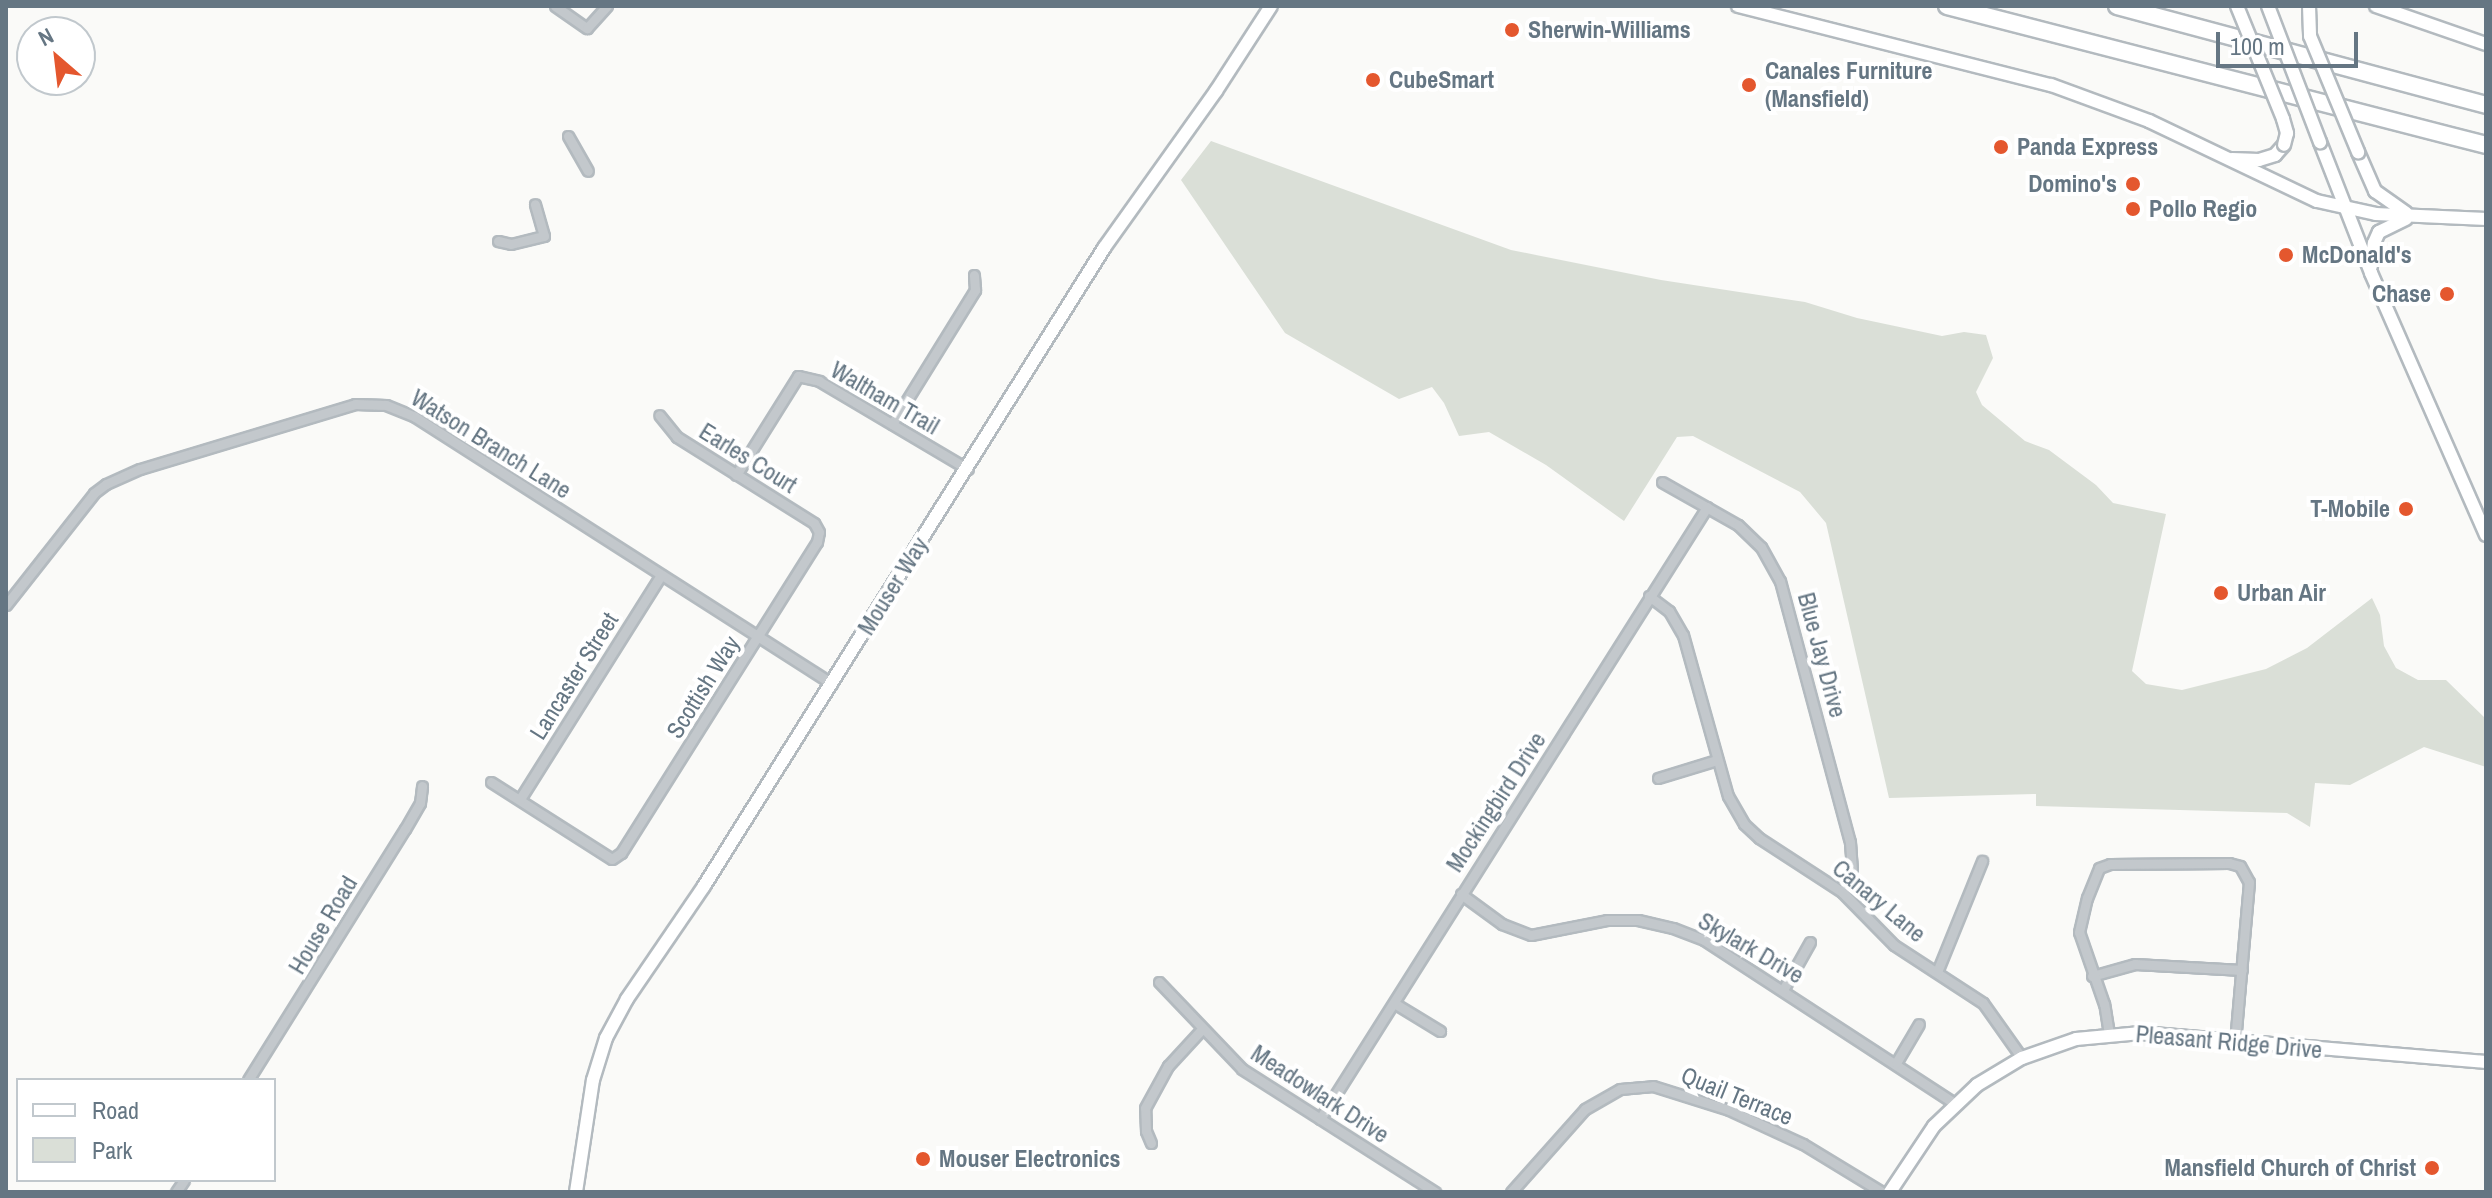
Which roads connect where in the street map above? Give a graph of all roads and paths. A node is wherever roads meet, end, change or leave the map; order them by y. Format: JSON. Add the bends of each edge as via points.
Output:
{"nodes":[{"id":1,"x":555,"y":6,"type":"edge"},
{"id":2,"x":607,"y":6,"type":"edge"},
{"id":3,"x":1271,"y":6,"type":"edge"},
{"id":4,"x":1738,"y":6,"type":"edge"},
{"id":5,"x":1947,"y":6,"type":"edge"},
{"id":6,"x":2117,"y":6,"type":"edge"},
{"id":7,"x":2237,"y":6,"type":"edge"},
{"id":8,"x":2268,"y":6,"type":"edge"},
{"id":9,"x":2309,"y":6,"type":"edge"},
{"id":10,"x":2376,"y":6,"type":"edge"},
{"id":11,"x":2486,"y":44,"type":"edge"},
{"id":12,"x":2486,"y":105,"type":"edge"},
{"id":13,"x":568,"y":136,"type":"dead end"},
{"id":14,"x":2486,"y":145,"type":"edge"},
{"id":15,"x":2225,"y":158,"type":"junction"},
{"id":16,"x":588,"y":171,"type":"dead end"},
{"id":17,"x":535,"y":204,"type":"dead end"},
{"id":18,"x":2345,"y":208,"type":"junction"},
{"id":19,"x":2413,"y":216,"type":"junction"},
{"id":20,"x":2486,"y":219,"type":"edge"},
{"id":21,"x":498,"y":241,"type":"dead end"},
{"id":22,"x":2371,"y":273,"type":"junction"},
{"id":23,"x":974,"y":275,"type":"dead end"},
{"id":24,"x":659,"y":415,"type":"dead end"},
{"id":25,"x":892,"y":424,"type":"junction"},
{"id":26,"x":968,"y":469,"type":"junction"},
{"id":27,"x":736,"y":475,"type":"junction"},
{"id":28,"x":1662,"y":482,"type":"dead end"},
{"id":29,"x":1707,"y":507,"type":"junction"},
{"id":30,"x":819,"y":532,"type":"joint"},
{"id":31,"x":2486,"y":535,"type":"edge"},
{"id":32,"x":661,"y":575,"type":"junction"},
{"id":33,"x":1649,"y":596,"type":"junction"},
{"id":34,"x":6,"y":605,"type":"edge"},
{"id":35,"x":758,"y":637,"type":"junction"},
{"id":36,"x":832,"y":684,"type":"junction"},
{"id":37,"x":1717,"y":760,"type":"junction"},
{"id":38,"x":1658,"y":778,"type":"dead end"},
{"id":39,"x":491,"y":782,"type":"dead end"},
{"id":40,"x":422,"y":786,"type":"dead end"},
{"id":41,"x":520,"y":799,"type":"junction"},
{"id":42,"x":1982,"y":861,"type":"dead end"},
{"id":43,"x":1842,"y":892,"type":"junction"},
{"id":44,"x":1461,"y":894,"type":"junction"},
{"id":45,"x":1810,"y":942,"type":"dead end"},
{"id":46,"x":2242,"y":970,"type":"junction"},
{"id":47,"x":1937,"y":972,"type":"junction"},
{"id":48,"x":2092,"y":976,"type":"junction"},
{"id":49,"x":1159,"y":982,"type":"dead end"},
{"id":50,"x":1783,"y":990,"type":"junction"},
{"id":51,"x":1394,"y":1003,"type":"junction"},
{"id":52,"x":1919,"y":1024,"type":"dead end"},
{"id":53,"x":1202,"y":1029,"type":"junction"},
{"id":54,"x":1440,"y":1031,"type":"dead end"},
{"id":55,"x":2109,"y":1034,"type":"junction"},
{"id":56,"x":2235,"y":1041,"type":"junction"},
{"id":57,"x":2022,"y":1058,"type":"junction"},
{"id":58,"x":2486,"y":1062,"type":"edge"},
{"id":59,"x":1896,"y":1063,"type":"junction"},
{"id":60,"x":249,"y":1078,"type":"edge"},
{"id":61,"x":1956,"y":1104,"type":"junction"},
{"id":62,"x":1320,"y":1119,"type":"junction"},
{"id":63,"x":1151,"y":1143,"type":"dead end"},
{"id":64,"x":576,"y":1192,"type":"edge"},
{"id":65,"x":1435,"y":1192,"type":"edge"},
{"id":66,"x":1511,"y":1192,"type":"edge"},
{"id":67,"x":1882,"y":1192,"type":"edge"},
{"id":68,"x":1890,"y":1192,"type":"edge"}],
"edges":[{"from":1,"to":2,"type":"street","via":[[587,28]]},
{"from":3,"to":26,"type":"street","name":"Mouser Way","via":[[1104,248]]},
{"from":4,"to":15,"type":"street","via":[[2051,85],[2149,121]]},
{"from":5,"to":14,"type":"highway"},
{"from":6,"to":12,"type":"highway"},
{"from":7,"to":15,"type":"street","bridge":true,"via":[[2287,133],[2275,155],[2259,160]]},
{"from":8,"to":18,"type":"street","bridge":true},
{"from":9,"to":19,"type":"street","bridge":true,"via":[[2310,36],[2375,191]]},
{"from":10,"to":11,"type":"street"},
{"from":13,"to":16,"type":"street"},
{"from":15,"to":18,"type":"street","via":[[2281,187]]},
{"from":17,"to":21,"type":"street","via":[[544,236],[511,244]]},
{"from":18,"to":19,"type":"street"},
{"from":18,"to":22,"type":"street"},
{"from":19,"to":20,"type":"street"},
{"from":19,"to":22,"type":"street","via":[[2379,232]]},
{"from":22,"to":31,"type":"street"},
{"from":23,"to":25,"type":"street","via":[[975,290]]},
{"from":24,"to":27,"type":"street","name":"Earles Court","via":[[670,432]]},
{"from":25,"to":26,"type":"street","name":"Waltham Trail"},
{"from":25,"to":27,"type":"street","name":"Waltham Trail","via":[[819,381],[798,376]]},
{"from":26,"to":36,"type":"street","name":"Mouser Way"},
{"from":27,"to":30,"type":"street","name":"Earles Court","via":[[814,523]]},
{"from":28,"to":29,"type":"street","name":"Blue Jay Drive"},
{"from":29,"to":33,"type":"street","name":"Mockingbird Drive"},
{"from":29,"to":43,"type":"street","name":"Blue Jay Drive","via":[[1761,547],[1780,581],[1850,842],[1852,871]]},
{"from":30,"to":35,"type":"street","name":"Scottish Way"},
{"from":32,"to":34,"type":"street","name":"Watson Branch Lane","via":[[415,417],[372,403],[140,469],[106,484]]},
{"from":32,"to":35,"type":"street","name":"Watson Branch Lane"},
{"from":32,"to":41,"type":"street","name":"Lancaster Street"},
{"from":33,"to":37,"type":"street","name":"Canary Lane","via":[[1669,611],[1687,645]]},
{"from":33,"to":44,"type":"street","name":"Mockingbird Drive"},
{"from":35,"to":36,"type":"street","name":"Watson Branch Lane"},
{"from":35,"to":41,"type":"street","name":"Scottish Way","via":[[625,849],[612,859]]},
{"from":36,"to":64,"type":"street","name":"Mouser Way","via":[[704,886],[652,957],[606,1038],[593,1080]]},
{"from":37,"to":38,"type":"street"},
{"from":37,"to":43,"type":"street","name":"Canary Lane","via":[[1729,799],[1744,824]]},
{"from":39,"to":41,"type":"street"},
{"from":40,"to":60,"type":"street","name":"House Road","via":[[420,803],[405,829]]},
{"from":42,"to":47,"type":"street"},
{"from":43,"to":47,"type":"street","name":"Canary Lane","via":[[1887,939]]},
{"from":44,"to":50,"type":"street","name":"Skylark Drive","via":[[1502,924],[1531,935],[1607,920],[1673,928],[1704,940]]},
{"from":44,"to":51,"type":"street","name":"Mockingbird Drive"},
{"from":45,"to":50,"type":"street"},
{"from":46,"to":48,"type":"street","via":[[2135,964]]},
{"from":46,"to":48,"type":"street","via":[[2249,882],[2240,866],[2110,864],[2099,868],[2079,922]]},
{"from":46,"to":56,"type":"street"},
{"from":47,"to":57,"type":"street","name":"Canary Lane","via":[[1983,1003]]},
{"from":48,"to":55,"type":"street"},
{"from":49,"to":53,"type":"street","name":"Meadowlark Drive"},
{"from":50,"to":59,"type":"street","name":"Skylark Drive"},
{"from":51,"to":54,"type":"street"},
{"from":51,"to":62,"type":"street","name":"Mockingbird Drive"},
{"from":52,"to":59,"type":"street"},
{"from":53,"to":62,"type":"street","name":"Meadowlark Drive","via":[[1242,1069]]},
{"from":53,"to":63,"type":"street","via":[[1168,1066],[1145,1108]]},
{"from":55,"to":56,"type":"street","name":"Pleasant Ridge Drive"},
{"from":55,"to":57,"type":"street","name":"Pleasant Ridge Drive"},
{"from":56,"to":58,"type":"street","name":"Pleasant Ridge Drive"},
{"from":57,"to":61,"type":"street","name":"Pleasant Ridge Drive"},
{"from":59,"to":61,"type":"street","name":"Skylark Drive"},
{"from":61,"to":68,"type":"street","name":"Pleasant Ridge Drive","via":[[1934,1126]]},
{"from":62,"to":65,"type":"street","name":"Meadowlark Drive"},
{"from":66,"to":67,"type":"street","name":"Quail Terrace","via":[[1585,1109],[1634,1086],[1678,1091],[1729,1110],[1803,1144]]}]}
